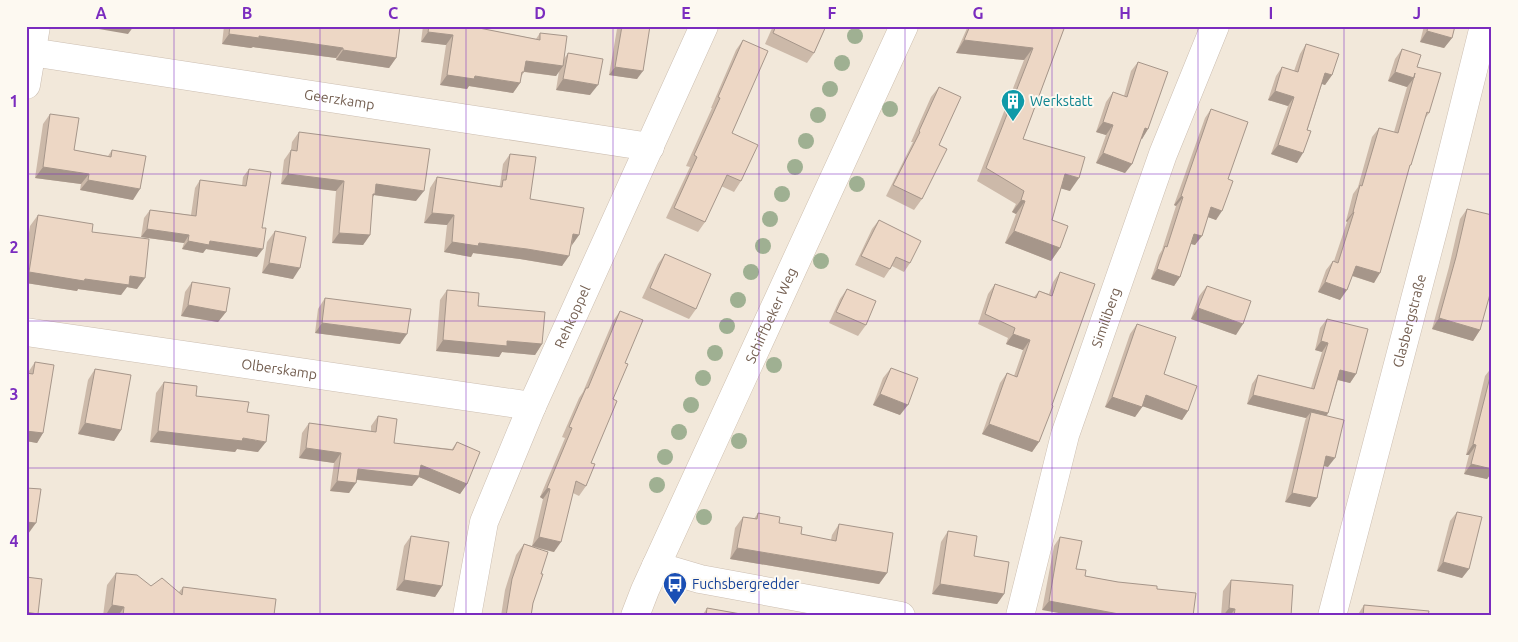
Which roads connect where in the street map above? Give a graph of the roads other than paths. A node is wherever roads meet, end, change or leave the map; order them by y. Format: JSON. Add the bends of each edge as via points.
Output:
{"nodes":[{"id":1,"x":704,"y":26,"type":"edge"},
{"id":2,"x":904,"y":26,"type":"edge"},
{"id":3,"x":1215,"y":26,"type":"edge"},
{"id":4,"x":1484,"y":26,"type":"edge"},
{"id":5,"x":34,"y":39,"type":"edge"},
{"id":6,"x":26,"y":85,"type":"edge"},
{"id":7,"x":650,"y":146,"type":"junction"},
{"id":8,"x":26,"y":332,"type":"edge"},
{"id":9,"x":532,"y":406,"type":"junction"},
{"id":10,"x":656,"y":566,"type":"junction"},
{"id":11,"x":635,"y":612,"type":"edge"},
{"id":12,"x":467,"y":616,"type":"edge"},
{"id":13,"x":901,"y":616,"type":"edge"},
{"id":14,"x":1020,"y":616,"type":"edge"},
{"id":15,"x":1332,"y":616,"type":"edge"}],
"edges":[{"from":1,"to":7,"type":"street","name":"Rehkoppel"},
{"from":2,"to":10,"type":"street","name":"Schiffbeker Weg"},
{"from":3,"to":14,"type":"street","name":"Similiberg","via":[[1163,154],[1065,435]]},
{"from":4,"to":15,"type":"street","name":"Glasbergstraße"},
{"from":5,"to":6,"type":"street"},
{"from":5,"to":7,"type":"street","name":"Geerzkamp"},
{"from":7,"to":9,"type":"street","name":"Rehkoppel"},
{"from":8,"to":9,"type":"street","name":"Olberskamp"},
{"from":9,"to":12,"type":"street","name":"Rehkoppel","via":[[484,522]]},
{"from":10,"to":11,"type":"street","name":"Schiffbeker Weg"},
{"from":10,"to":13,"type":"street","via":[[700,580]]}]}
